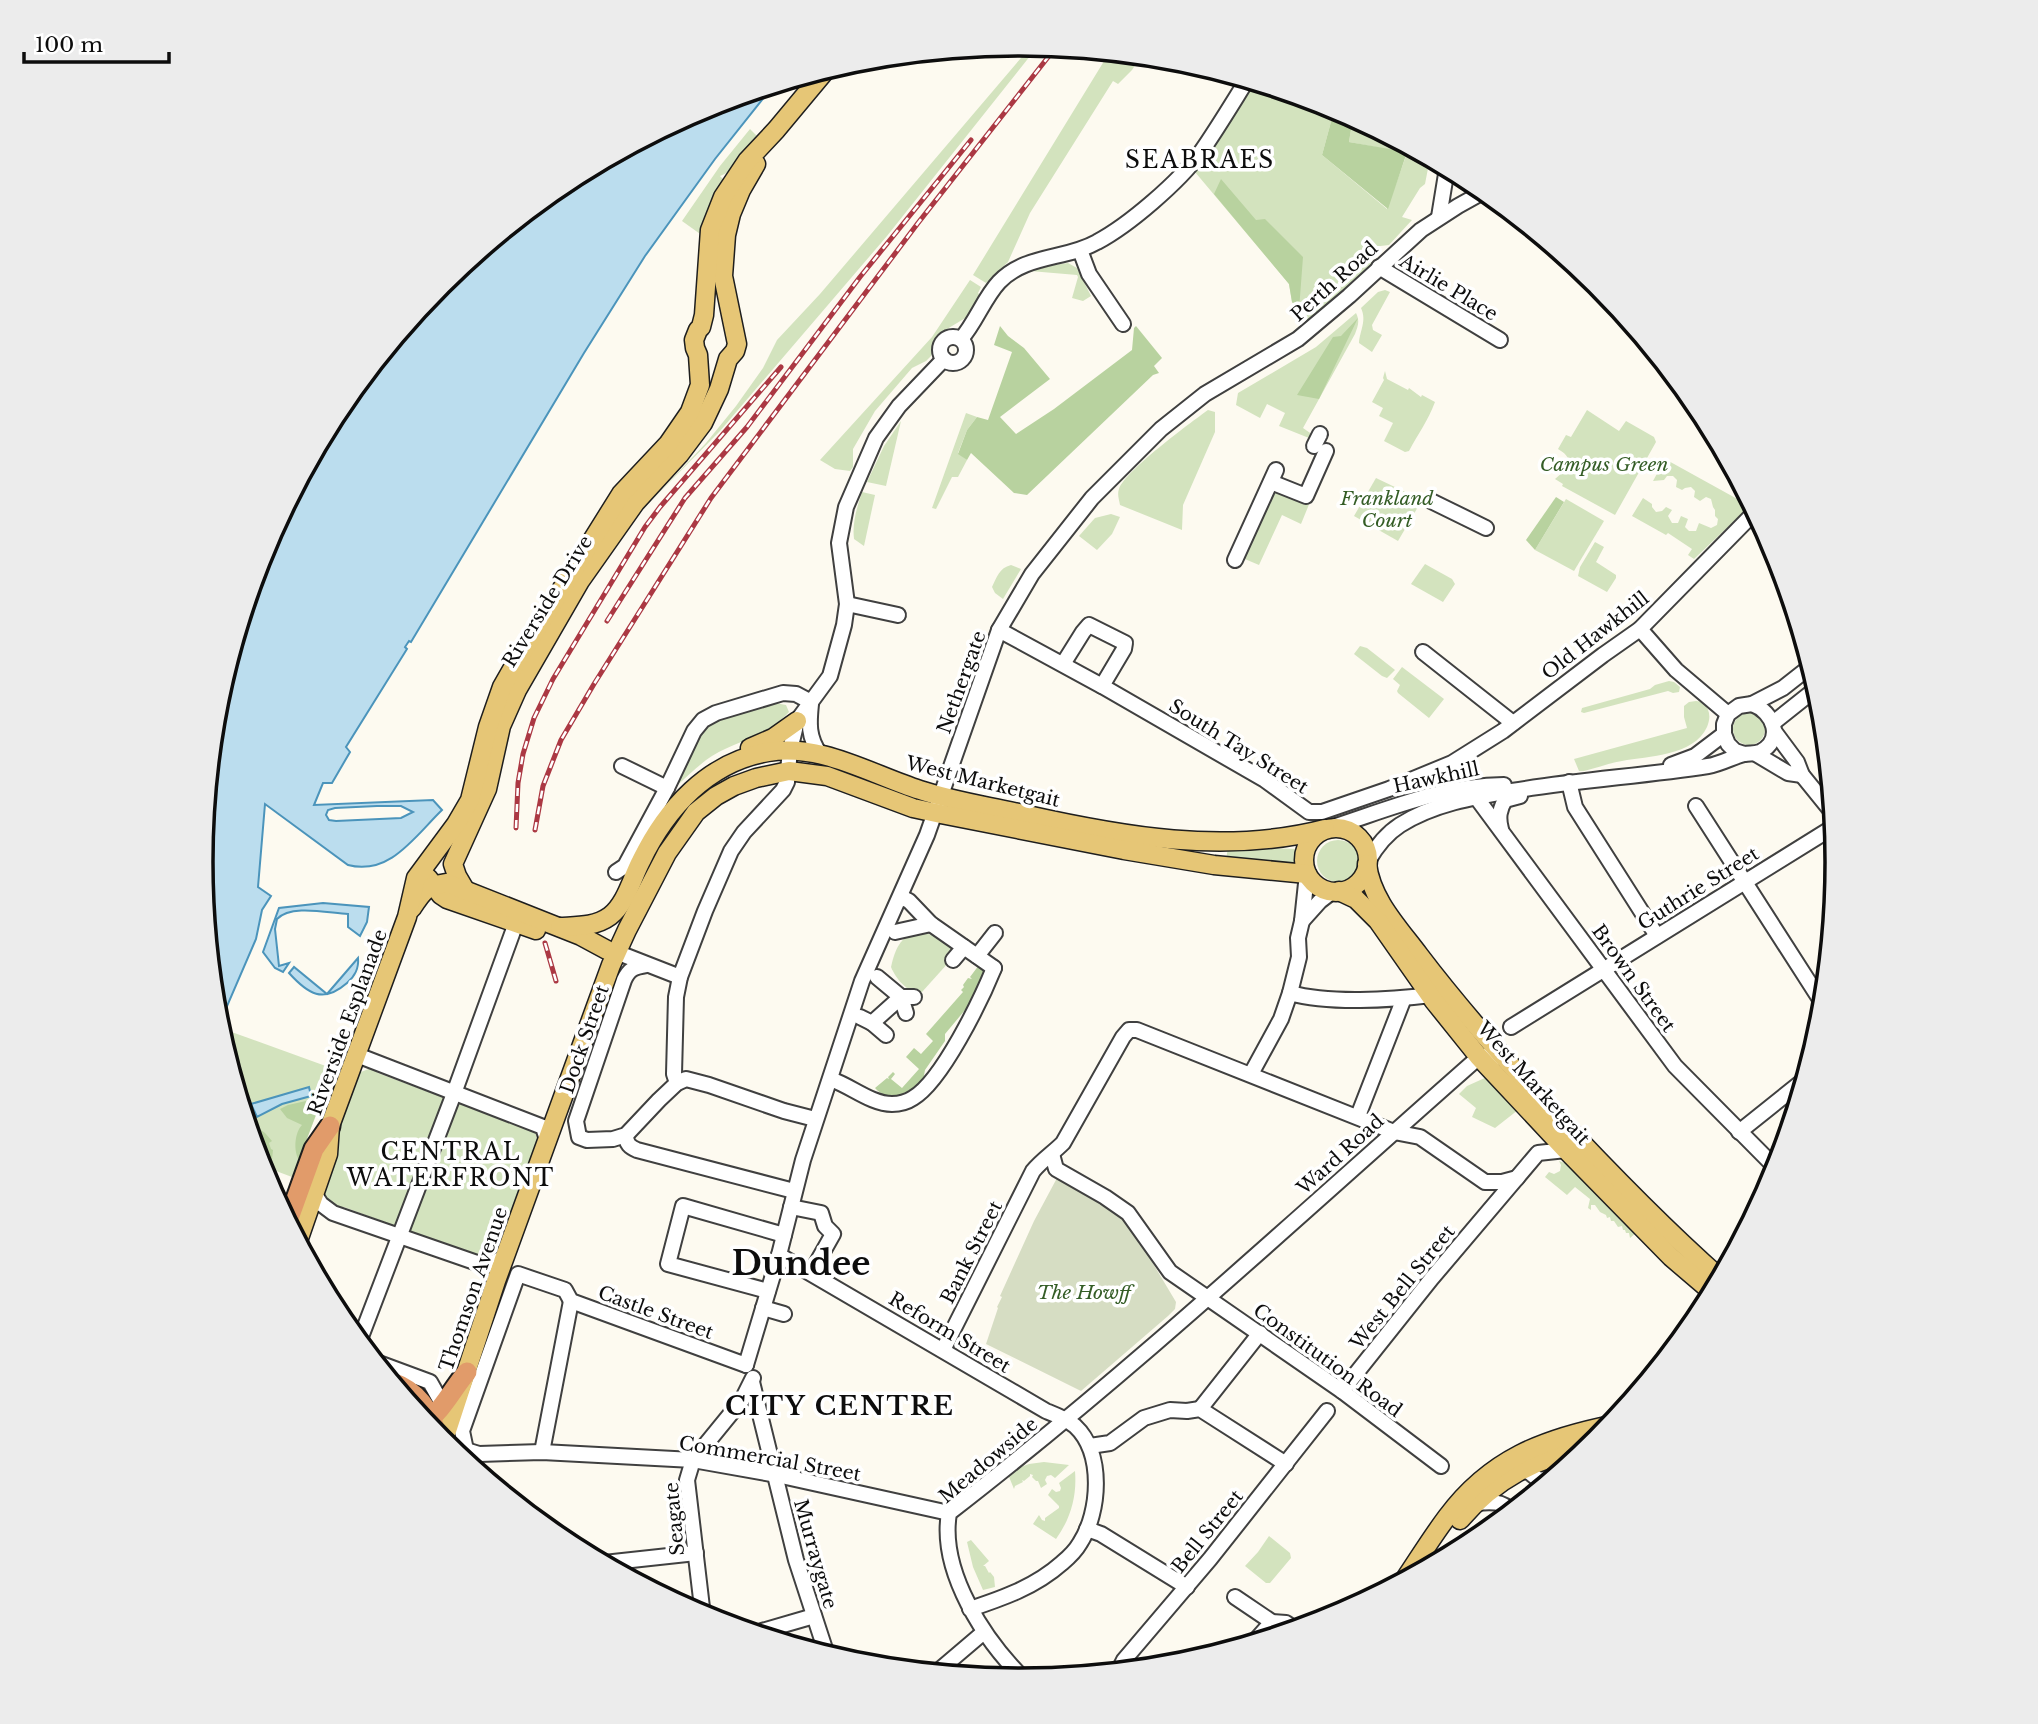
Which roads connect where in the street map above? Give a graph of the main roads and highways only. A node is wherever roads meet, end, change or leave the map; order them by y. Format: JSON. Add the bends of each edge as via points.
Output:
{"nodes":[{"id":1,"x":816,"y":82,"type":"edge"},
{"id":2,"x":776,"y":130,"type":"junction"},
{"id":3,"x":701,"y":327,"type":"junction"},
{"id":4,"x":734,"y":331,"type":"junction"},
{"id":5,"x":698,"y":355,"type":"junction"},
{"id":6,"x":728,"y":359,"type":"junction"},
{"id":7,"x":797,"y":721,"type":"road end"},
{"id":8,"x":722,"y":768,"type":"junction"},
{"id":9,"x":789,"y":771,"type":"junction"},
{"id":10,"x":938,"y":804,"type":"junction"},
{"id":11,"x":1328,"y":829,"type":"junction"},
{"id":12,"x":428,"y":860,"type":"junction"},
{"id":13,"x":1368,"y":862,"type":"junction"},
{"id":14,"x":1307,"y":874,"type":"junction"},
{"id":15,"x":433,"y":885,"type":"junction"},
{"id":16,"x":464,"y":888,"type":"junction"},
{"id":17,"x":1336,"y":891,"type":"junction"},
{"id":18,"x":407,"y":917,"type":"junction"},
{"id":19,"x":559,"y":927,"type":"junction"},
{"id":20,"x":612,"y":951,"type":"junction"},
{"id":21,"x":330,"y":1126,"type":"junction"},
{"id":22,"x":1572,"y":1144,"type":"junction"},
{"id":23,"x":298,"y":1221,"type":"edge"},
{"id":24,"x":299,"y":1224,"type":"edge"},
{"id":25,"x":1713,"y":1272,"type":"edge"},
{"id":26,"x":1704,"y":1285,"type":"edge"},
{"id":27,"x":467,"y":1372,"type":"junction"},
{"id":28,"x":435,"y":1417,"type":"edge"},
{"id":29,"x":1592,"y":1428,"type":"edge"},
{"id":30,"x":447,"y":1430,"type":"edge"},
{"id":31,"x":1566,"y":1453,"type":"edge"},
{"id":32,"x":1438,"y":1550,"type":"edge"},
{"id":33,"x":1415,"y":1564,"type":"edge"}],
"edges":[{"from":1,"to":2,"type":"main road","name":"Riverside Drive"},
{"from":2,"to":3,"type":"main road","name":"Riverside Drive","via":[[734,178],[714,217]]},
{"from":2,"to":4,"type":"main road","name":"Riverside Drive","via":[[741,190],[726,235],[723,276]]},
{"from":3,"to":4,"type":"main road","via":[[716,320]]},
{"from":3,"to":5,"type":"main road","name":"Riverside Drive","via":[[694,340]]},
{"from":4,"to":6,"type":"main road","name":"Riverside Drive","via":[[737,344]]},
{"from":5,"to":6,"type":"main road","via":[[713,363]]},
{"from":5,"to":12,"type":"main road","name":"Riverside Drive","via":[[700,385],[690,412],[668,444],[621,494],[518,659],[488,727],[470,800]]},
{"from":6,"to":16,"type":"main road","name":"Riverside Drive","via":[[703,423],[635,503],[593,562],[517,690],[501,726],[487,789],[453,864]]},
{"from":7,"to":8,"type":"main road"},
{"from":8,"to":9,"type":"main road","via":[[769,763]]},
{"from":8,"to":10,"type":"main road","name":"West Marketgait","via":[[768,752],[820,754],[919,790]]},
{"from":8,"to":19,"type":"main road","name":"West Marketgait","via":[[683,797],[660,827],[611,915],[592,925]]},
{"from":9,"to":10,"type":"main road","name":"West Marketgait","via":[[828,776],[913,808]]},
{"from":9,"to":20,"type":"main road","name":"West Marketgait","via":[[734,786],[696,812],[676,838]]},
{"from":10,"to":11,"type":"main road","name":"West Marketgait","via":[[1156,838],[1259,841]]},
{"from":10,"to":14,"type":"main road","name":"West Marketgait","via":[[1124,850]]},
{"from":11,"to":13,"type":"main road","via":[[1346,829],[1358,836]]},
{"from":11,"to":14,"type":"main road","via":[[1314,836],[1306,848]]},
{"from":12,"to":15,"type":"main road","via":[[426,870]]},
{"from":12,"to":18,"type":"main road","name":"Riverside Esplanade","via":[[416,878]]},
{"from":13,"to":17,"type":"main road","via":[[1358,883]]},
{"from":13,"to":22,"type":"main road","name":"West Marketgait","via":[[1378,899],[1446,991]]},
{"from":14,"to":17,"type":"main road","via":[[1319,887]]},
{"from":15,"to":16,"type":"main road"},
{"from":15,"to":18,"type":"main road","via":[[422,892]]},
{"from":15,"to":20,"type":"main road","via":[[447,900],[592,951]]},
{"from":16,"to":19,"type":"main road"},
{"from":17,"to":22,"type":"main road","name":"West Marketgait","via":[[1356,899],[1371,913],[1479,1057]]},
{"from":18,"to":21,"type":"main road","name":"Riverside Esplanade"},
{"from":19,"to":20,"type":"main road"},
{"from":20,"to":27,"type":"main road","name":"Thomson Avenue"},
{"from":21,"to":23,"type":"highway","via":[[314,1149]]},
{"from":21,"to":24,"type":"main road","name":"Riverside Esplanade","via":[[328,1154]]},
{"from":22,"to":25,"type":"main road","name":"West Marketgait"},
{"from":22,"to":26,"type":"main road","name":"West Marketgait","via":[[1671,1257]]},
{"from":27,"to":28,"type":"highway"},
{"from":27,"to":30,"type":"main road","name":"Thomson Avenue"},
{"from":29,"to":33,"type":"main road","via":[[1556,1437],[1493,1470],[1448,1515]]},
{"from":31,"to":32,"type":"main road","via":[[1528,1466],[1475,1503]]}]}
